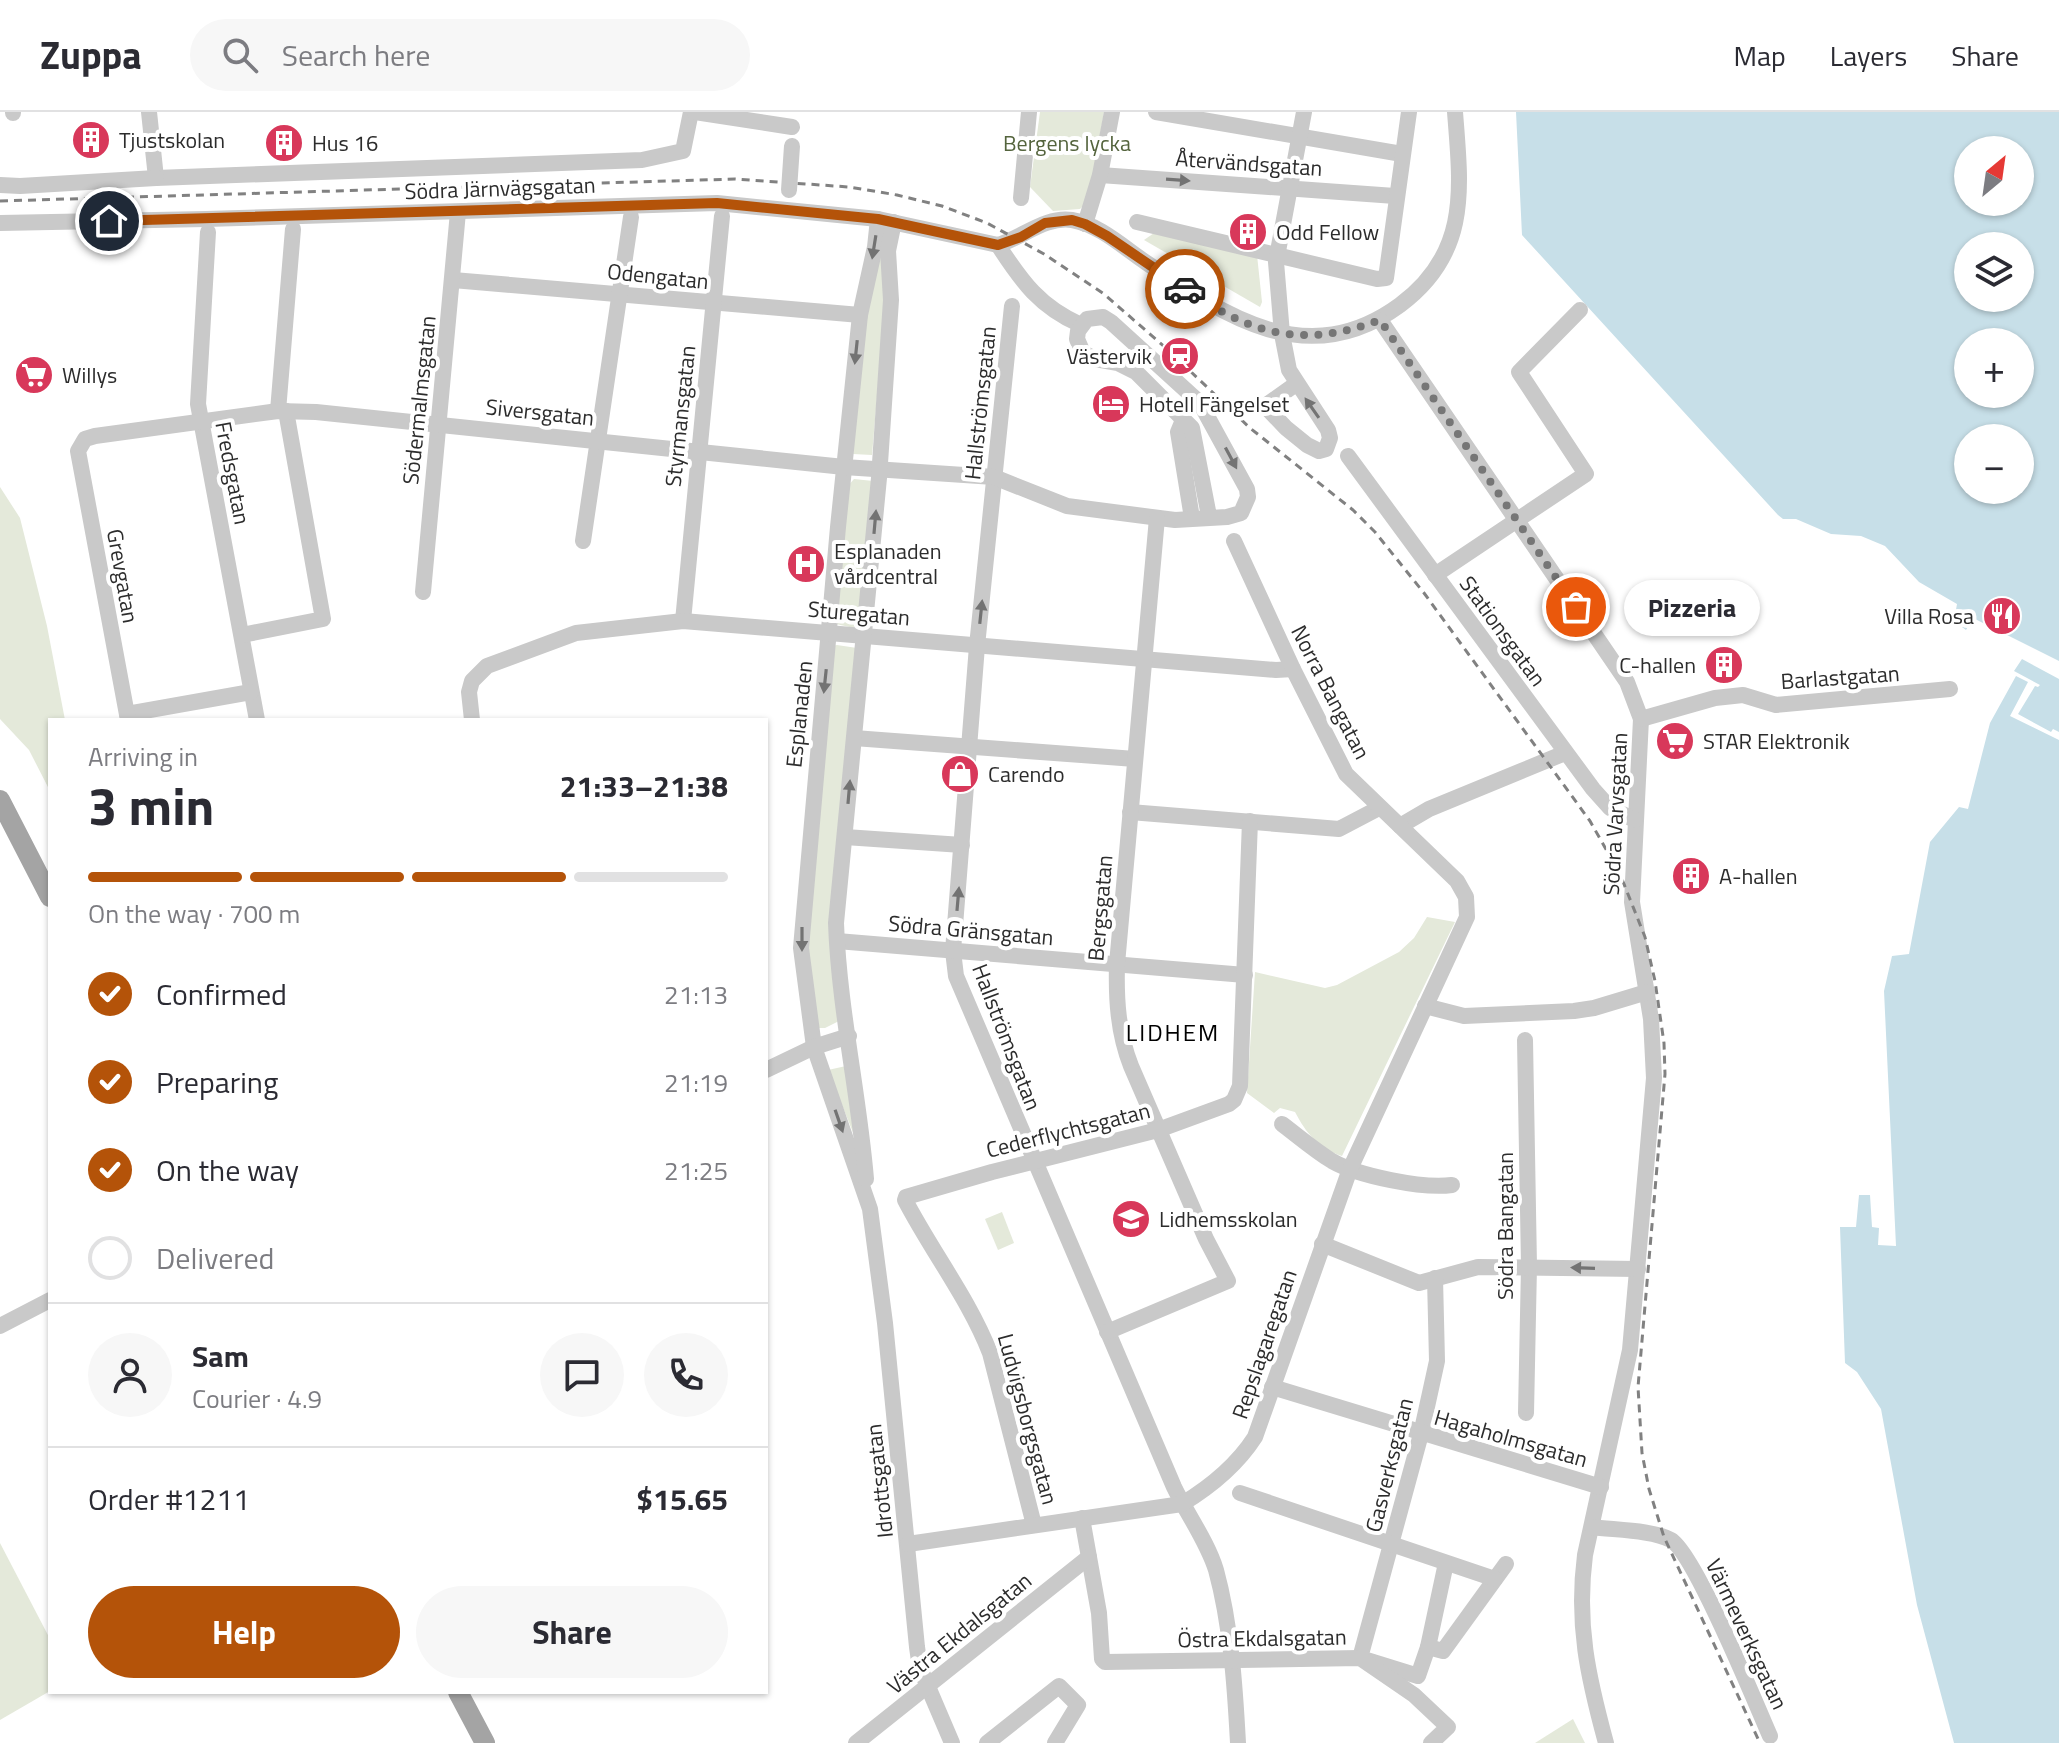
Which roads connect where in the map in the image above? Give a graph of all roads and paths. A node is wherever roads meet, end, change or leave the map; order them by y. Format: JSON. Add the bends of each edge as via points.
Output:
{"nodes":[{"id":1,"x":149,"y":112,"type":"edge"},
{"id":2,"x":693,"y":112,"type":"edge"},
{"id":3,"x":1029,"y":112,"type":"edge"},
{"id":4,"x":1112,"y":112,"type":"edge"},
{"id":5,"x":1161,"y":112,"type":"edge"},
{"id":6,"x":1304,"y":112,"type":"edge"},
{"id":7,"x":1409,"y":112,"type":"edge"},
{"id":8,"x":1455,"y":112,"type":"edge"},
{"id":9,"x":793,"y":120,"type":"edge"},
{"id":10,"x":1300,"y":136,"type":"junction"},
{"id":11,"x":1402,"y":154,"type":"junction"},
{"id":12,"x":1100,"y":175,"type":"junction"},
{"id":13,"x":156,"y":178,"type":"junction"},
{"id":14,"x":0,"y":185,"type":"edge"},
{"id":15,"x":1290,"y":188,"type":"junction"},
{"id":16,"x":1395,"y":196,"type":"junction"},
{"id":17,"x":1021,"y":198,"type":"dead end"},
{"id":18,"x":787,"y":208,"type":"junction"},
{"id":19,"x":458,"y":212,"type":"junction"},
{"id":20,"x":722,"y":216,"type":"dead end"},
{"id":21,"x":631,"y":217,"type":"dead end"},
{"id":22,"x":886,"y":220,"type":"junction"},
{"id":23,"x":1137,"y":222,"type":"dead end"},
{"id":24,"x":0,"y":223,"type":"edge"},
{"id":25,"x":1085,"y":224,"type":"junction"},
{"id":26,"x":293,"y":229,"type":"dead end"},
{"id":27,"x":208,"y":232,"type":"dead end"},
{"id":28,"x":998,"y":245,"type":"junction"},
{"id":29,"x":1276,"y":254,"type":"junction"},
{"id":30,"x":453,"y":280,"type":"junction"},
{"id":31,"x":620,"y":294,"type":"junction"},
{"id":32,"x":714,"y":303,"type":"junction"},
{"id":33,"x":1012,"y":306,"type":"dead end"},
{"id":34,"x":1580,"y":310,"type":"dead end"},
{"id":35,"x":860,"y":315,"type":"junction"},
{"id":36,"x":1380,"y":320,"type":"junction"},
{"id":37,"x":1081,"y":325,"type":"junction"},
{"id":38,"x":1282,"y":334,"type":"junction"},
{"id":39,"x":1296,"y":384,"type":"dead end"},
{"id":40,"x":282,"y":411,"type":"junction"},
{"id":41,"x":200,"y":421,"type":"junction"},
{"id":42,"x":439,"y":423,"type":"junction"},
{"id":43,"x":598,"y":440,"type":"junction"},
{"id":44,"x":82,"y":441,"type":"joint"},
{"id":45,"x":698,"y":452,"type":"junction"},
{"id":46,"x":1348,"y":456,"type":"dead end"},
{"id":47,"x":844,"y":467,"type":"junction"},
{"id":48,"x":879,"y":468,"type":"junction"},
{"id":49,"x":994,"y":477,"type":"junction"},
{"id":50,"x":1201,"y":517,"type":"junction"},
{"id":51,"x":1157,"y":518,"type":"junction"},
{"id":52,"x":1517,"y":519,"type":"junction"},
{"id":53,"x":583,"y":541,"type":"dead end"},
{"id":54,"x":1234,"y":541,"type":"dead end"},
{"id":55,"x":1435,"y":575,"type":"junction"},
{"id":56,"x":423,"y":592,"type":"dead end"},
{"id":57,"x":683,"y":621,"type":"junction"},
{"id":58,"x":829,"y":633,"type":"junction"},
{"id":59,"x":242,"y":635,"type":"junction"},
{"id":60,"x":864,"y":635,"type":"junction"},
{"id":61,"x":977,"y":646,"type":"junction"},
{"id":62,"x":1144,"y":659,"type":"junction"},
{"id":63,"x":1293,"y":669,"type":"junction"},
{"id":64,"x":1950,"y":689,"type":"dead end"},
{"id":65,"x":251,"y":692,"type":"junction"},
{"id":66,"x":127,"y":717,"type":"edge"},
{"id":67,"x":257,"y":718,"type":"edge"},
{"id":68,"x":472,"y":718,"type":"edge"},
{"id":69,"x":1641,"y":719,"type":"junction"},
{"id":70,"x":854,"y":738,"type":"junction"},
{"id":71,"x":971,"y":746,"type":"junction"},
{"id":72,"x":1565,"y":753,"type":"junction"},
{"id":73,"x":1135,"y":759,"type":"junction"},
{"id":74,"x":0,"y":800,"type":"edge"},
{"id":75,"x":1379,"y":808,"type":"junction"},
{"id":76,"x":1130,"y":812,"type":"junction"},
{"id":77,"x":1635,"y":820,"type":"junction"},
{"id":78,"x":1250,"y":821,"type":"junction"},
{"id":79,"x":1400,"y":826,"type":"junction"},
{"id":80,"x":845,"y":837,"type":"junction"},
{"id":81,"x":962,"y":845,"type":"junction"},
{"id":82,"x":48,"y":893,"type":"edge"},
{"id":83,"x":837,"y":941,"type":"junction"},
{"id":84,"x":953,"y":951,"type":"junction"},
{"id":85,"x":1117,"y":964,"type":"junction"},
{"id":86,"x":1245,"y":975,"type":"junction"},
{"id":87,"x":1647,"y":992,"type":"junction"},
{"id":88,"x":1425,"y":1006,"type":"junction"},
{"id":89,"x":849,"y":1036,"type":"junction"},
{"id":90,"x":1525,"y":1040,"type":"dead end"},
{"id":91,"x":814,"y":1047,"type":"junction"},
{"id":92,"x":768,"y":1069,"type":"edge"},
{"id":93,"x":1282,"y":1124,"type":"dead end"},
{"id":94,"x":1158,"y":1130,"type":"junction"},
{"id":95,"x":1033,"y":1161,"type":"junction"},
{"id":96,"x":1350,"y":1169,"type":"junction"},
{"id":97,"x":1452,"y":1185,"type":"dead end"},
{"id":98,"x":905,"y":1200,"type":"joint"},
{"id":99,"x":869,"y":1208,"type":"junction"},
{"id":100,"x":1322,"y":1244,"type":"junction"},
{"id":101,"x":1529,"y":1266,"type":"junction"},
{"id":102,"x":1638,"y":1269,"type":"junction"},
{"id":103,"x":1435,"y":1278,"type":"junction"},
{"id":104,"x":48,"y":1301,"type":"edge"},
{"id":105,"x":0,"y":1326,"type":"edge"},
{"id":106,"x":1107,"y":1332,"type":"junction"},
{"id":107,"x":1272,"y":1387,"type":"junction"},
{"id":108,"x":1526,"y":1413,"type":"dead end"},
{"id":109,"x":1421,"y":1434,"type":"junction"},
{"id":110,"x":1601,"y":1487,"type":"junction"},
{"id":111,"x":1240,"y":1493,"type":"dead end"},
{"id":112,"x":1182,"y":1504,"type":"junction"},
{"id":113,"x":1082,"y":1518,"type":"junction"},
{"id":114,"x":1034,"y":1525,"type":"junction"},
{"id":115,"x":1592,"y":1527,"type":"junction"},
{"id":116,"x":908,"y":1544,"type":"junction"},
{"id":117,"x":1392,"y":1544,"type":"junction"},
{"id":118,"x":1089,"y":1557,"type":"junction"},
{"id":119,"x":1446,"y":1563,"type":"junction"},
{"id":120,"x":1506,"y":1564,"type":"dead end"},
{"id":121,"x":1495,"y":1579,"type":"junction"},
{"id":122,"x":1428,"y":1647,"type":"junction"},
{"id":123,"x":1360,"y":1658,"type":"junction"},
{"id":124,"x":1232,"y":1661,"type":"junction"},
{"id":125,"x":927,"y":1687,"type":"junction"},
{"id":126,"x":459,"y":1694,"type":"edge"},
{"id":127,"x":1770,"y":1736,"type":"dead end"},
{"id":128,"x":485,"y":1743,"type":"edge"},
{"id":129,"x":856,"y":1743,"type":"edge"},
{"id":130,"x":952,"y":1743,"type":"edge"},
{"id":131,"x":987,"y":1743,"type":"edge"},
{"id":132,"x":1055,"y":1743,"type":"edge"},
{"id":133,"x":1238,"y":1743,"type":"edge"},
{"id":134,"x":1431,"y":1743,"type":"edge"},
{"id":135,"x":1606,"y":1743,"type":"edge"}],
"edges":[{"from":1,"to":13,"type":"street"},
{"from":2,"to":9,"type":"street"},
{"from":2,"to":13,"type":"street","via":[[683,151],[642,160]]},
{"from":3,"to":17,"type":"street"},
{"from":4,"to":12,"type":"street"},
{"from":5,"to":10,"type":"street"},
{"from":6,"to":10,"type":"street"},
{"from":7,"to":11,"type":"street"},
{"from":8,"to":36,"type":"street","via":[[1461,188],[1449,247],[1426,281]]},
{"from":9,"to":18,"type":"street","bridge":true},
{"from":10,"to":11,"type":"street"},
{"from":10,"to":15,"type":"street"},
{"from":11,"to":16,"type":"street"},
{"from":12,"to":15,"type":"street","name":"Återvändsgatan","one_way":true},
{"from":12,"to":25,"type":"street"},
{"from":13,"to":14,"type":"street"},
{"from":15,"to":16,"type":"street","name":"Återvändsgatan"},
{"from":15,"to":29,"type":"street"},
{"from":16,"to":29,"type":"street","via":[[1386,278]]},
{"from":18,"to":19,"type":"street","name":"Södra Järnvägsgatan","via":[[717,203]]},
{"from":18,"to":22,"type":"street","name":"Södra Järnvägsgatan"},
{"from":19,"to":24,"type":"street","name":"Södra Järnvägsgatan"},
{"from":19,"to":30,"type":"street","name":"Södermalmsgatan"},
{"from":20,"to":32,"type":"street","name":"Styrmansgatan"},
{"from":21,"to":31,"type":"street"},
{"from":22,"to":28,"type":"street","name":"Södra Järnvägsgatan"},
{"from":22,"to":35,"type":"street","name":"Esplanaden","one_way":true},
{"from":22,"to":48,"type":"street","via":[[891,300]]},
{"from":23,"to":29,"type":"street"},
{"from":25,"to":28,"type":"street","via":[[1053,221]]},
{"from":25,"to":38,"type":"street","via":[[1226,314]]},
{"from":26,"to":40,"type":"street"},
{"from":27,"to":41,"type":"street","name":"Fredsgatan"},
{"from":28,"to":37,"type":"street","via":[[1031,292]]},
{"from":29,"to":38,"type":"street"},
{"from":30,"to":31,"type":"street","name":"Odengatan"},
{"from":30,"to":42,"type":"street","name":"Södermalmsgatan"},
{"from":31,"to":32,"type":"street","name":"Odengatan"},
{"from":31,"to":43,"type":"street"},
{"from":32,"to":35,"type":"street","name":"Odengatan"},
{"from":32,"to":45,"type":"street","name":"Styrmansgatan"},
{"from":33,"to":49,"type":"street","name":"Hallströmsgatan"},
{"from":34,"to":52,"type":"street","via":[[1519,372],[1586,474]]},
{"from":35,"to":47,"type":"street","name":"Esplanaden","one_way":true},
{"from":36,"to":38,"type":"street","via":[[1320,336]]},
{"from":36,"to":52,"type":"street","name":"Södra Varvsgatan"},
{"from":37,"to":50,"type":"street","via":[[1077,339],[1083,353],[1136,372],[1192,428]]},
{"from":37,"to":50,"type":"street","name":"Siversgatan","one_way":true,"via":[[1096,316],[1111,322],[1200,403],[1247,489],[1245,507],[1236,516]]},
{"from":38,"to":39,"type":"street"},
{"from":40,"to":41,"type":"street","name":"Siversgatan"},
{"from":40,"to":42,"type":"street","name":"Siversgatan"},
{"from":40,"to":59,"type":"street","via":[[323,619]]},
{"from":41,"to":44,"type":"street","name":"Siversgatan"},
{"from":41,"to":59,"type":"street","name":"Fredsgatan"},
{"from":42,"to":43,"type":"street","name":"Siversgatan"},
{"from":42,"to":56,"type":"street","name":"Södermalmsgatan"},
{"from":43,"to":45,"type":"street","name":"Siversgatan"},
{"from":43,"to":53,"type":"street"},
{"from":44,"to":66,"type":"street","name":"Grevgatan","via":[[78,451]]},
{"from":45,"to":47,"type":"street","name":"Siversgatan"},
{"from":45,"to":57,"type":"street","name":"Styrmansgatan"},
{"from":46,"to":55,"type":"street","name":"Stationsgatan"},
{"from":47,"to":48,"type":"street","name":"Siversgatan"},
{"from":47,"to":58,"type":"street","name":"Esplanaden"},
{"from":48,"to":49,"type":"street","name":"Siversgatan"},
{"from":60,"to":48,"type":"street","one_way":true},
{"from":49,"to":51,"type":"street","name":"Siversgatan","via":[[1067,506]]},
{"from":61,"to":49,"type":"street","name":"Hallströmsgatan","one_way":true},
{"from":50,"to":51,"type":"street","name":"Siversgatan"},
{"from":51,"to":62,"type":"street","name":"Bergsgatan"},
{"from":52,"to":55,"type":"street"},
{"from":52,"to":69,"type":"street","name":"Södra Varvsgatan","via":[[1627,682]]},
{"from":54,"to":63,"type":"street","name":"Norra Bangatan"},
{"from":55,"to":72,"type":"street","name":"Stationsgatan"},
{"from":57,"to":58,"type":"street","name":"Sturegatan"},
{"from":57,"to":68,"type":"street","name":"Sturegatan","via":[[576,633],[487,666],[472,681]]},
{"from":58,"to":60,"type":"street","name":"Sturegatan"},
{"from":58,"to":91,"type":"street","name":"Esplanaden","one_way":true,"via":[[801,926]]},
{"from":59,"to":65,"type":"street","name":"Fredsgatan"},
{"from":60,"to":61,"type":"street","name":"Sturegatan"},
{"from":60,"to":70,"type":"street"},
{"from":61,"to":62,"type":"street","name":"Sturegatan"},
{"from":61,"to":71,"type":"street","name":"Hallströmsgatan"},
{"from":62,"to":63,"type":"street","name":"Sturegatan"},
{"from":62,"to":73,"type":"street","name":"Bergsgatan"},
{"from":63,"to":75,"type":"street","name":"Norra Bangatan","via":[[1346,774]]},
{"from":64,"to":69,"type":"street","name":"Barlastgatan","via":[[1776,705],[1743,695]]},
{"from":65,"to":66,"type":"street"},
{"from":65,"to":67,"type":"street","name":"Fredsgatan"},
{"from":69,"to":77,"type":"street","name":"Södra Varvsgatan"},
{"from":70,"to":71,"type":"street"},
{"from":80,"to":70,"type":"street","one_way":true},
{"from":71,"to":73,"type":"street"},
{"from":71,"to":81,"type":"street","name":"Hallströmsgatan"},
{"from":72,"to":77,"type":"street","name":"Stationsgatan","via":[[1602,801]]},
{"from":72,"to":79,"type":"street"},
{"from":73,"to":76,"type":"street","name":"Bergsgatan"},
{"from":74,"to":82,"type":"main road"},
{"from":75,"to":78,"type":"street","via":[[1339,829]]},
{"from":75,"to":79,"type":"street","name":"Norra Bangatan"},
{"from":76,"to":78,"type":"street"},
{"from":76,"to":85,"type":"street","name":"Bergsgatan"},
{"from":77,"to":87,"type":"street","name":"Södra Varvsgatan","via":[[1633,915]]},
{"from":78,"to":86,"type":"street"},
{"from":79,"to":88,"type":"street","name":"Norra Bangatan","via":[[1457,881],[1468,907]]},
{"from":80,"to":81,"type":"street"},
{"from":80,"to":83,"type":"street"},
{"from":84,"to":81,"type":"street","name":"Hallströmsgatan","one_way":true},
{"from":83,"to":84,"type":"street","name":"Södra Gränsgatan"},
{"from":83,"to":89,"type":"street"},
{"from":84,"to":85,"type":"street","name":"Södra Gränsgatan"},
{"from":84,"to":95,"type":"street","name":"Hallströmsgatan","via":[[956,976]]},
{"from":85,"to":86,"type":"street","name":"Södra Gränsgatan"},
{"from":85,"to":94,"type":"street","name":"Bergsgatan","via":[[1124,1049]]},
{"from":86,"to":94,"type":"street","name":"Cederflychtsgatan","via":[[1238,1093],[1229,1104]]},
{"from":87,"to":88,"type":"street","via":[[1574,1011],[1464,1016]]},
{"from":87,"to":102,"type":"street","name":"Södra Varvsgatan","via":[[1654,1078]]},
{"from":88,"to":96,"type":"street","name":"Repslagaregatan"},
{"from":89,"to":91,"type":"street"},
{"from":89,"to":99,"type":"street"},
{"from":90,"to":101,"type":"street","name":"Södra Bangatan"},
{"from":91,"to":92,"type":"street"},
{"from":91,"to":99,"type":"street","name":"Esplanaden","one_way":true},
{"from":93,"to":96,"type":"street"},
{"from":94,"to":95,"type":"street","name":"Cederflychtsgatan"},
{"from":94,"to":106,"type":"street","name":"Bergsgatan","via":[[1228,1281]]},
{"from":95,"to":98,"type":"street","name":"Cederflychtsgatan","via":[[908,1194]]},
{"from":95,"to":106,"type":"street","name":"Hallströmsgatan"},
{"from":96,"to":97,"type":"street","via":[[1431,1188]]},
{"from":96,"to":100,"type":"street","name":"Repslagaregatan"},
{"from":98,"to":114,"type":"street","name":"Ludvigsborgsgatan","via":[[981,1328]]},
{"from":99,"to":116,"type":"street","name":"Idrottsgatan"},
{"from":100,"to":103,"type":"street","via":[[1419,1283]]},
{"from":100,"to":107,"type":"street","name":"Repslagaregatan"},
{"from":102,"to":101,"type":"street","one_way":true},
{"from":101,"to":103,"type":"street","via":[[1478,1267]]},
{"from":101,"to":108,"type":"street","name":"Södra Bangatan"},
{"from":102,"to":110,"type":"street","name":"Södra Varvsgatan","via":[[1630,1350]]},
{"from":103,"to":109,"type":"street","name":"Gasverksgatan","via":[[1437,1361]]},
{"from":104,"to":105,"type":"street"},
{"from":106,"to":112,"type":"street","name":"Hallströmsgatan"},
{"from":107,"to":109,"type":"street","name":"Hagaholmsgatan"},
{"from":107,"to":112,"type":"street","name":"Repslagaregatan","via":[[1249,1446]]},
{"from":109,"to":110,"type":"street","name":"Hagaholmsgatan"},
{"from":109,"to":117,"type":"street","name":"Gasverksgatan"},
{"from":110,"to":115,"type":"street","name":"Södra Varvsgatan"},
{"from":111,"to":117,"type":"street"},
{"from":112,"to":113,"type":"street","name":"Repslagaregatan"},
{"from":112,"to":124,"type":"street","name":"Hallströmsgatan","via":[[1216,1571]]},
{"from":113,"to":114,"type":"street","name":"Repslagaregatan"},
{"from":113,"to":118,"type":"street"},
{"from":114,"to":116,"type":"street","name":"Repslagaregatan"},
{"from":115,"to":127,"type":"street","name":"Värmeverksgatan","via":[[1664,1537],[1680,1547]]},
{"from":115,"to":135,"type":"street","name":"Södra Varvsgatan","via":[[1581,1619],[1588,1676]]},
{"from":116,"to":125,"type":"street","name":"Idrottsgatan","via":[[917,1647]]},
{"from":117,"to":119,"type":"street"},
{"from":117,"to":123,"type":"street","name":"Gasverksgatan"},
{"from":118,"to":124,"type":"street","name":"Östra Ekdalsgatan","via":[[1102,1659]]},
{"from":118,"to":125,"type":"street","name":"Västra Ekdalsgatan"},
{"from":119,"to":121,"type":"street"},
{"from":119,"to":122,"type":"street"},
{"from":120,"to":121,"type":"street"},
{"from":121,"to":122,"type":"street","via":[[1443,1651]]},
{"from":122,"to":123,"type":"street","via":[[1418,1676]]},
{"from":123,"to":124,"type":"street","name":"Östra Ekdalsgatan"},
{"from":123,"to":134,"type":"street","name":"Östra Ekdalsgatan","via":[[1414,1695],[1448,1727]]},
{"from":124,"to":133,"type":"street","name":"Hallströmsgatan"},
{"from":125,"to":129,"type":"street","name":"Västra Ekdalsgatan"},
{"from":125,"to":130,"type":"street","name":"Idrottsgatan"},
{"from":126,"to":128,"type":"main road"},
{"from":131,"to":132,"type":"street","via":[[1059,1686],[1078,1705]]}]}
